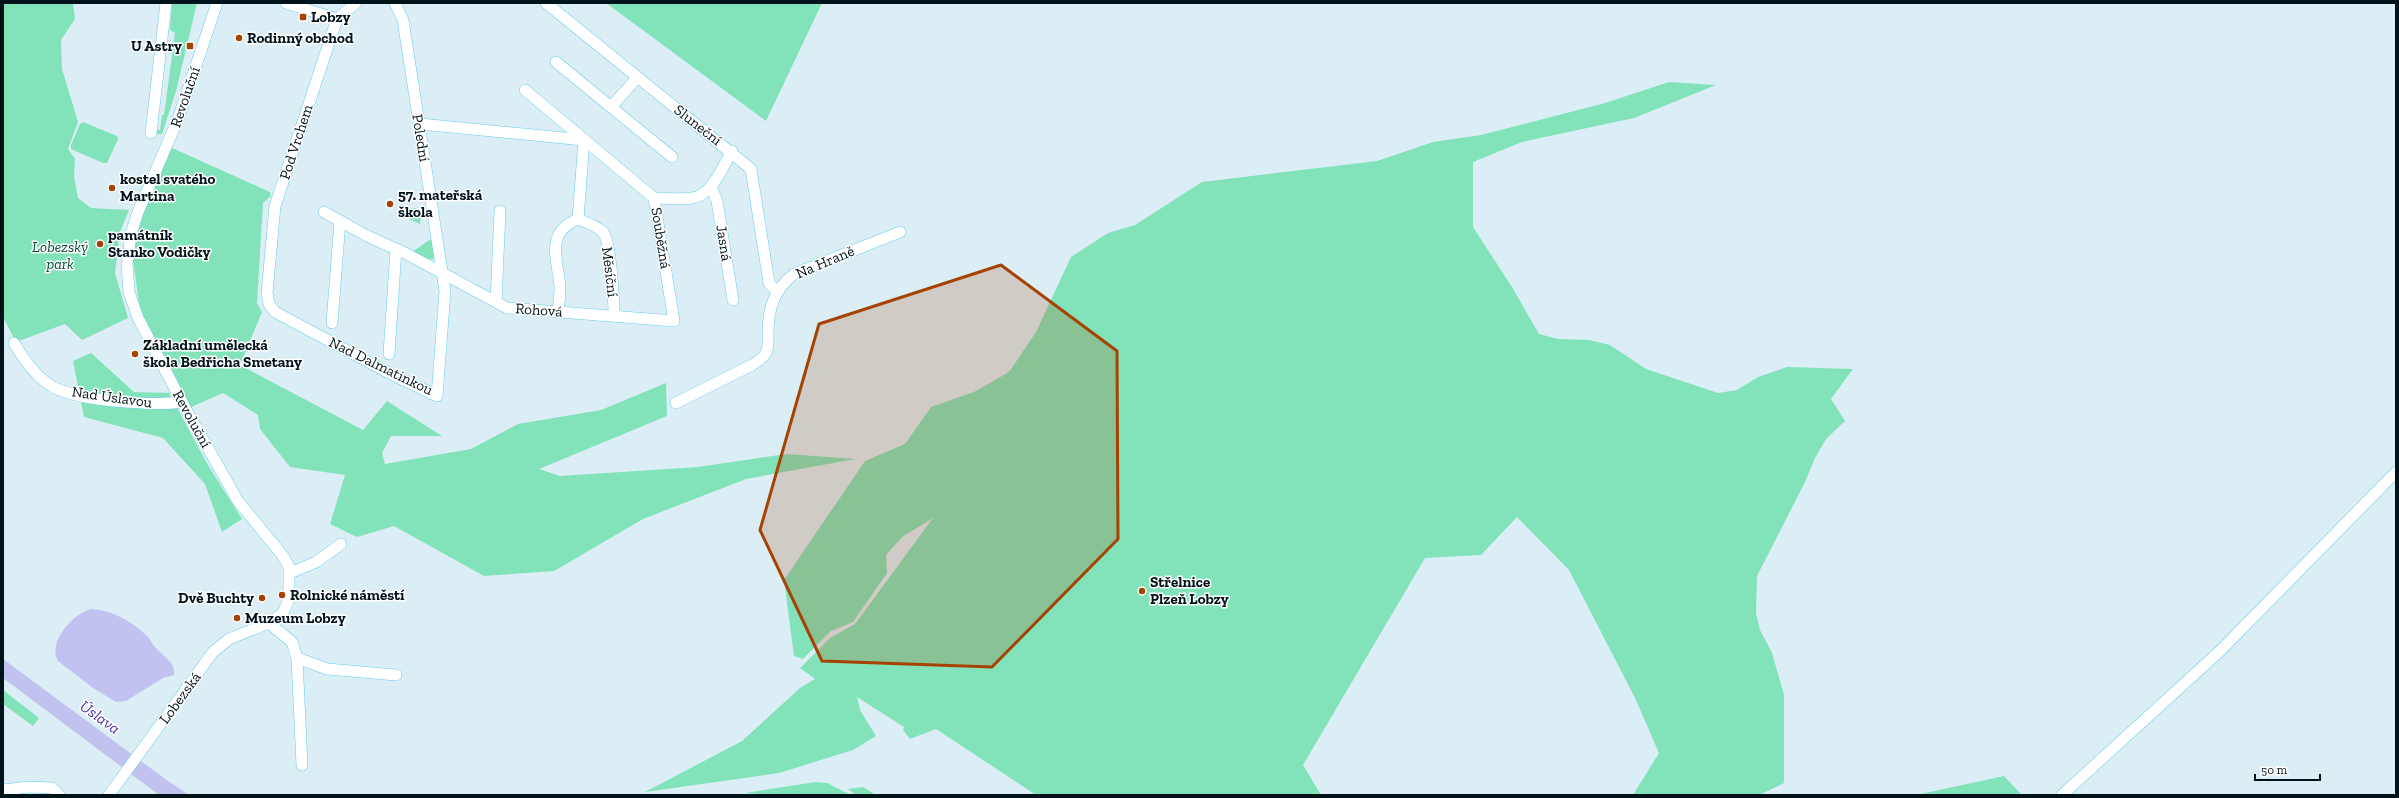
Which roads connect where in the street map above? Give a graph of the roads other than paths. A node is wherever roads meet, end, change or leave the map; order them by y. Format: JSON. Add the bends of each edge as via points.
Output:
{"nodes":[{"id":1,"x":166,"y":3,"type":"edge"},
{"id":2,"x":217,"y":3,"type":"edge"},
{"id":3,"x":286,"y":3,"type":"edge"},
{"id":4,"x":356,"y":3,"type":"edge"},
{"id":5,"x":396,"y":3,"type":"edge"},
{"id":6,"x":546,"y":3,"type":"edge"},
{"id":7,"x":337,"y":19,"type":"junction"},
{"id":8,"x":556,"y":62,"type":"dead end"},
{"id":9,"x":637,"y":78,"type":"junction"},
{"id":10,"x":525,"y":90,"type":"dead end"},
{"id":11,"x":611,"y":107,"type":"junction"},
{"id":12,"x":420,"y":124,"type":"junction"},
{"id":13,"x":151,"y":133,"type":"dead end"},
{"id":14,"x":584,"y":140,"type":"junction"},
{"id":15,"x":732,"y":151,"type":"junction"},
{"id":16,"x":672,"y":157,"type":"dead end"},
{"id":17,"x":710,"y":187,"type":"junction"},
{"id":18,"x":654,"y":198,"type":"junction"},
{"id":19,"x":324,"y":212,"type":"dead end"},
{"id":20,"x":500,"y":212,"type":"dead end"},
{"id":21,"x":578,"y":219,"type":"junction"},
{"id":22,"x":340,"y":221,"type":"junction"},
{"id":23,"x":900,"y":232,"type":"dead end"},
{"id":24,"x":396,"y":248,"type":"junction"},
{"id":25,"x":443,"y":274,"type":"junction"},
{"id":26,"x":777,"y":292,"type":"junction"},
{"id":27,"x":267,"y":293,"type":"joint"},
{"id":28,"x":733,"y":300,"type":"dead end"},
{"id":29,"x":496,"y":302,"type":"junction"},
{"id":30,"x":558,"y":312,"type":"junction"},
{"id":31,"x":614,"y":316,"type":"junction"},
{"id":32,"x":674,"y":321,"type":"joint"},
{"id":33,"x":332,"y":323,"type":"dead end"},
{"id":34,"x":14,"y":343,"type":"dead end"},
{"id":35,"x":389,"y":354,"type":"dead end"},
{"id":36,"x":182,"y":402,"type":"junction"},
{"id":37,"x":676,"y":403,"type":"dead end"},
{"id":38,"x":2396,"y":472,"type":"edge"},
{"id":39,"x":341,"y":544,"type":"dead end"},
{"id":40,"x":290,"y":573,"type":"junction"},
{"id":41,"x":269,"y":623,"type":"junction"},
{"id":42,"x":297,"y":658,"type":"junction"},
{"id":43,"x":396,"y":675,"type":"dead end"},
{"id":44,"x":302,"y":765,"type":"dead end"},
{"id":45,"x":3,"y":790,"type":"edge"},
{"id":46,"x":59,"y":795,"type":"edge"},
{"id":47,"x":110,"y":795,"type":"edge"},
{"id":48,"x":2062,"y":795,"type":"edge"}],
"edges":[{"from":1,"to":13,"type":"street","name":"Revoluční"},
{"from":2,"to":36,"type":"street","name":"Revoluční","via":[[178,119],[138,212],[131,234],[127,264],[129,292],[138,318]]},
{"from":3,"to":7,"type":"street"},
{"from":4,"to":7,"type":"street"},
{"from":5,"to":12,"type":"street","name":"Polední","via":[[403,20]]},
{"from":6,"to":9,"type":"street","name":"Sluneční"},
{"from":7,"to":27,"type":"street","name":"Pod Vrchem","via":[[275,206]]},
{"from":8,"to":11,"type":"street"},
{"from":9,"to":11,"type":"street"},
{"from":9,"to":15,"type":"street","name":"Sluneční"},
{"from":10,"to":14,"type":"street","name":"Souběžná"},
{"from":11,"to":16,"type":"street"},
{"from":12,"to":14,"type":"street"},
{"from":12,"to":25,"type":"street","name":"Polední"},
{"from":14,"to":18,"type":"street","name":"Souběžná"},
{"from":14,"to":21,"type":"street"},
{"from":15,"to":17,"type":"street"},
{"from":15,"to":26,"type":"street","name":"Sluneční","via":[[751,169],[769,283]]},
{"from":17,"to":18,"type":"street","via":[[694,198]]},
{"from":17,"to":28,"type":"street","name":"Jasná","via":[[717,201]]},
{"from":18,"to":32,"type":"street","name":"Souběžná"},
{"from":19,"to":22,"type":"street"},
{"from":20,"to":29,"type":"street","name":"Rohová"},
{"from":21,"to":30,"type":"street","via":[[558,235],[555,244],[560,288]]},
{"from":21,"to":31,"type":"street","name":"Měsíční","via":[[597,228],[606,237]]},
{"from":22,"to":24,"type":"street"},
{"from":22,"to":33,"type":"street","name":"Nad Dalmatinkou"},
{"from":23,"to":26,"type":"street","name":"Na Hraně","via":[[805,268],[794,274]]},
{"from":24,"to":25,"type":"street"},
{"from":24,"to":35,"type":"street","name":"Nad Dalmatinkou"},
{"from":25,"to":27,"type":"street","name":"Nad Dalmatinkou","via":[[444,314],[437,396],[275,312]]},
{"from":25,"to":29,"type":"street"},
{"from":26,"to":37,"type":"street","name":"Na Hraně","via":[[769,312],[767,350],[762,358]]},
{"from":29,"to":30,"type":"street","name":"Rohová","via":[[507,308]]},
{"from":30,"to":31,"type":"street","name":"Rohová"},
{"from":31,"to":32,"type":"street","name":"Rohová"},
{"from":34,"to":36,"type":"street","name":"Nad Úslavou","via":[[27,365],[54,388],[98,398],[163,404]]},
{"from":36,"to":40,"type":"street","name":"Revoluční","via":[[238,501],[283,556]]},
{"from":38,"to":48,"type":"street","via":[[2220,651]]},
{"from":39,"to":40,"type":"street","via":[[316,562]]},
{"from":40,"to":41,"type":"street","via":[[289,599],[285,610]]},
{"from":41,"to":42,"type":"street","via":[[292,642]]},
{"from":41,"to":47,"type":"street","name":"Lobezská","via":[[235,636],[219,647]]},
{"from":42,"to":43,"type":"street","via":[[327,669]]},
{"from":42,"to":44,"type":"street"},
{"from":45,"to":46,"type":"street","via":[[52,788]]}]}
